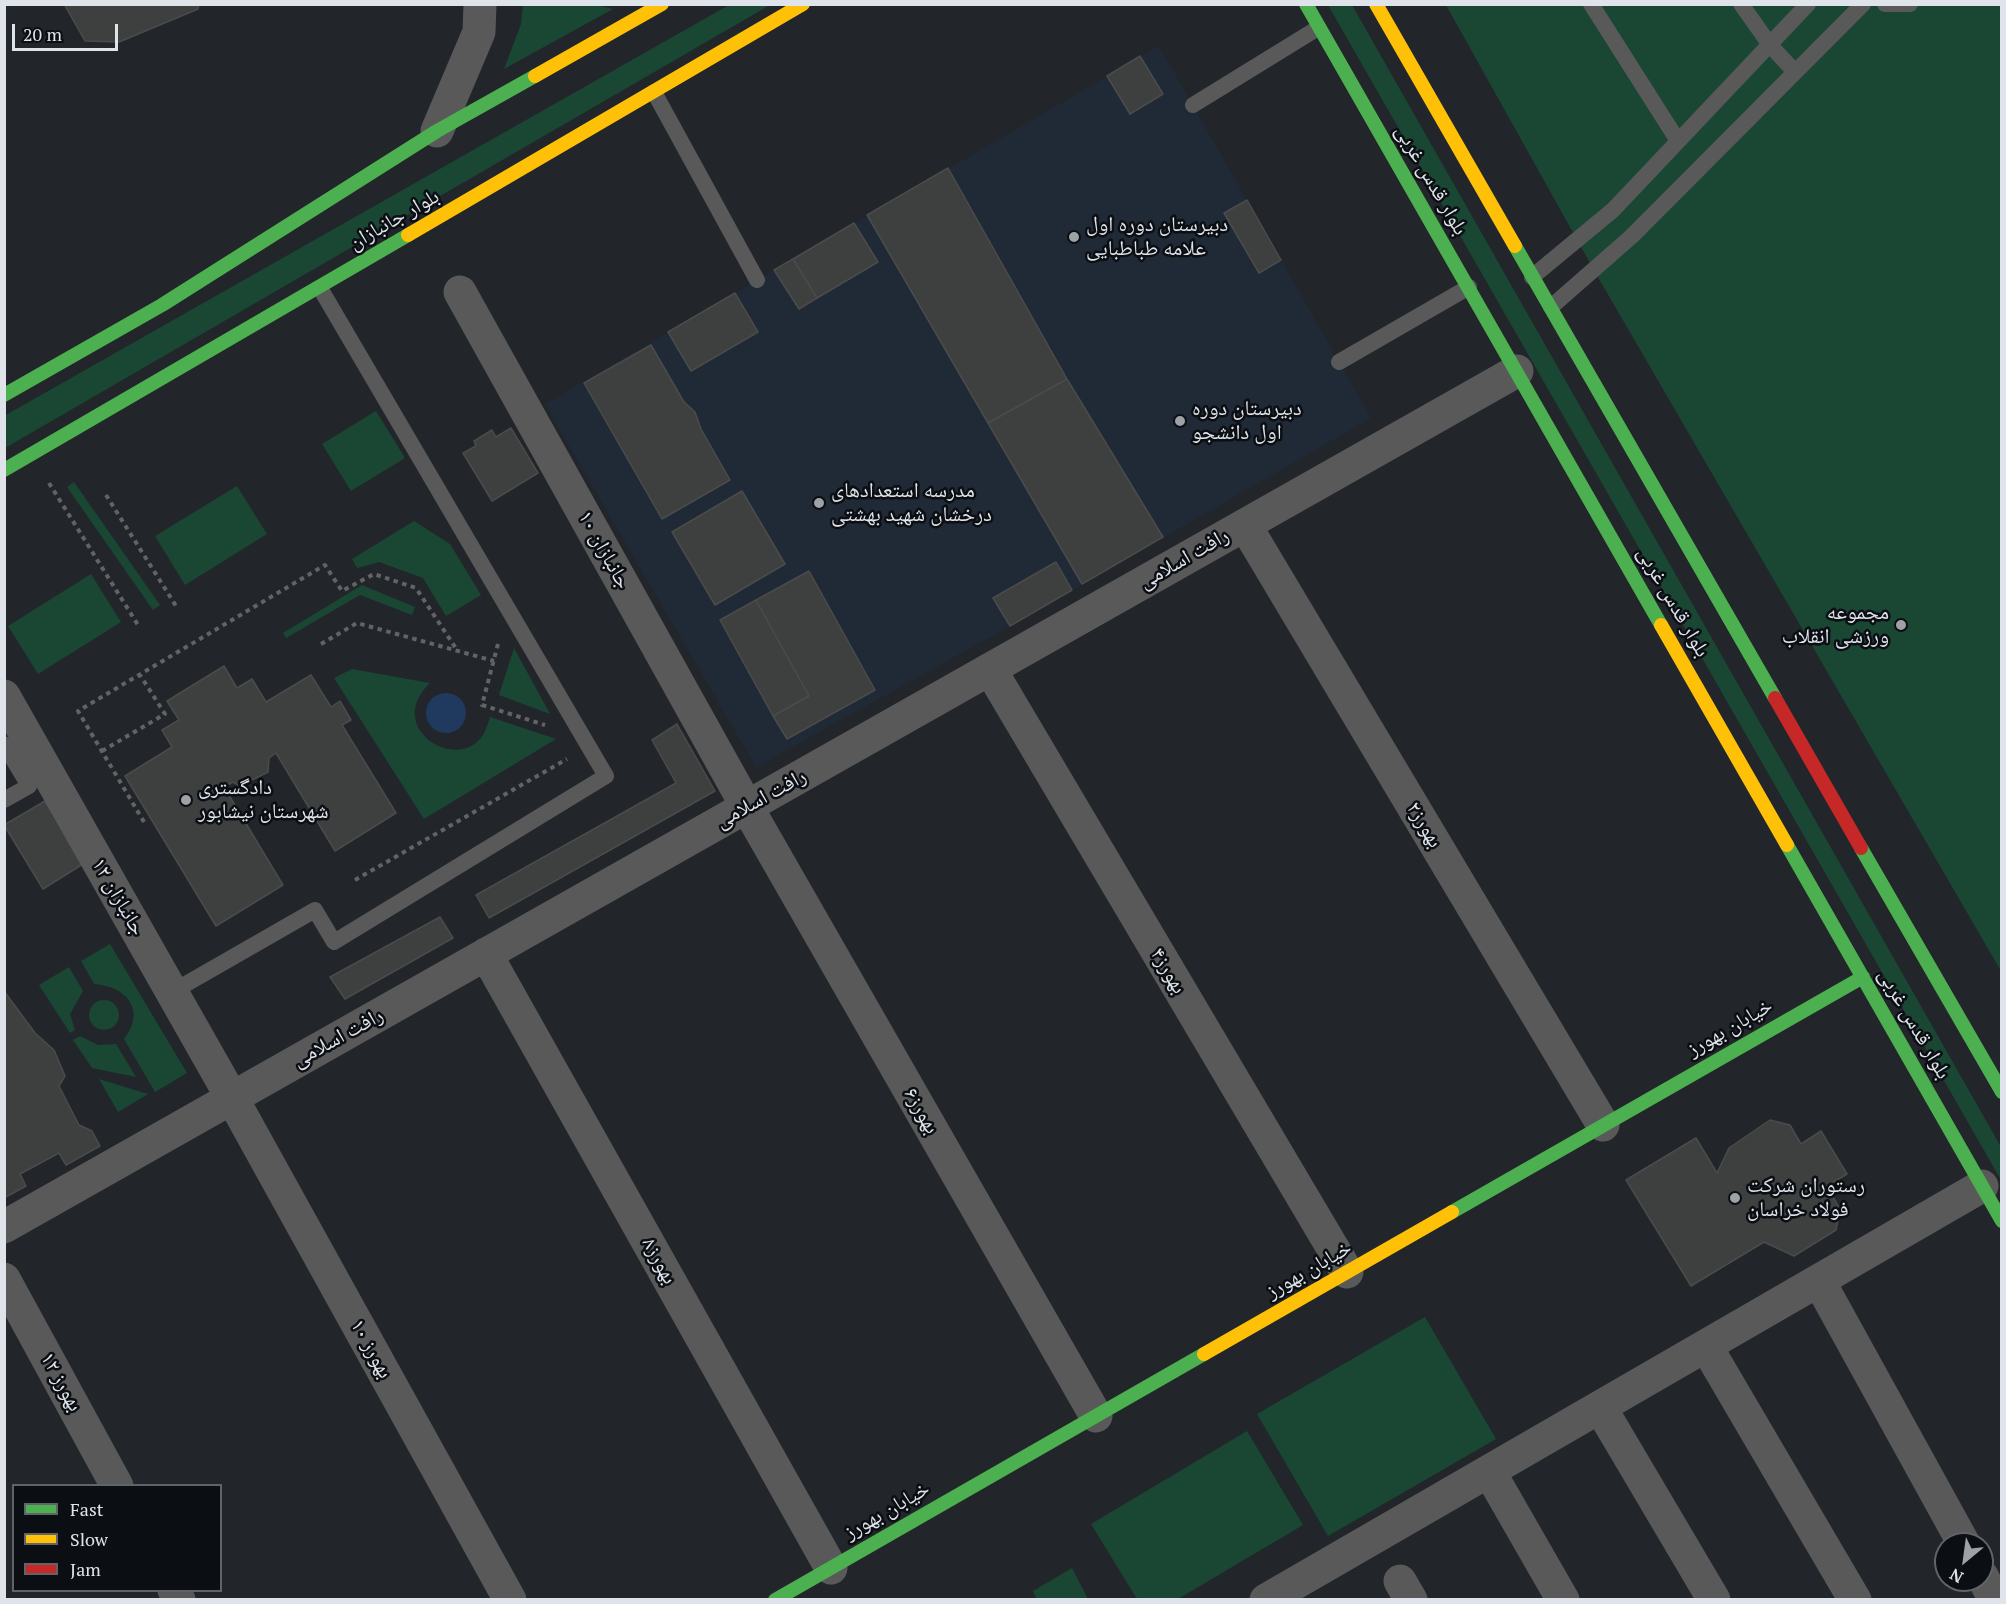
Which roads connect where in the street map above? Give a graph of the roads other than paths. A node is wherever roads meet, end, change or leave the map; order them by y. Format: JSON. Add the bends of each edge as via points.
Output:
{"nodes":[{"id":1,"x":480,"y":4,"type":"edge"},
{"id":2,"x":662,"y":4,"type":"edge"},
{"id":3,"x":803,"y":4,"type":"edge"},
{"id":4,"x":1306,"y":4,"type":"edge"},
{"id":5,"x":1321,"y":4,"type":"edge"},
{"id":6,"x":1376,"y":4,"type":"edge"},
{"id":7,"x":1591,"y":4,"type":"edge"},
{"id":8,"x":1741,"y":4,"type":"edge"},
{"id":9,"x":1808,"y":4,"type":"edge"},
{"id":10,"x":1863,"y":4,"type":"edge"},
{"id":11,"x":1885,"y":4,"type":"edge"},
{"id":12,"x":1910,"y":4,"type":"edge"},
{"id":13,"x":1316,"y":24,"type":"junction"},
{"id":14,"x":1770,"y":45,"type":"junction"},
{"id":15,"x":1795,"y":72,"type":"junction"},
{"id":16,"x":654,"y":92,"type":"junction"},
{"id":17,"x":1193,"y":105,"type":"dead end"},
{"id":18,"x":437,"y":131,"type":"junction"},
{"id":19,"x":1677,"y":141,"type":"junction"},
{"id":20,"x":1532,"y":277,"type":"junction"},
{"id":21,"x":757,"y":280,"type":"dead end"},
{"id":22,"x":1469,"y":287,"type":"junction"},
{"id":23,"x":320,"y":288,"type":"junction"},
{"id":24,"x":460,"y":292,"type":"dead end"},
{"id":25,"x":1551,"y":307,"type":"junction"},
{"id":26,"x":1339,"y":362,"type":"dead end"},
{"id":27,"x":1517,"y":371,"type":"junction"},
{"id":28,"x":4,"y":395,"type":"edge"},
{"id":29,"x":4,"y":470,"type":"edge"},
{"id":30,"x":1245,"y":525,"type":"junction"},
{"id":31,"x":990,"y":669,"type":"junction"},
{"id":32,"x":4,"y":696,"type":"edge"},
{"id":33,"x":4,"y":744,"type":"edge"},
{"id":34,"x":4,"y":800,"type":"edge"},
{"id":35,"x":747,"y":807,"type":"junction"},
{"id":36,"x":486,"y":954,"type":"junction"},
{"id":37,"x":1863,"y":977,"type":"junction"},
{"id":38,"x":172,"y":992,"type":"junction"},
{"id":39,"x":2001,"y":1092,"type":"edge"},
{"id":40,"x":232,"y":1098,"type":"junction"},
{"id":41,"x":1603,"y":1125,"type":"junction"},
{"id":42,"x":1982,"y":1186,"type":"junction"},
{"id":43,"x":2001,"y":1221,"type":"edge"},
{"id":44,"x":4,"y":1227,"type":"edge"},
{"id":45,"x":1347,"y":1272,"type":"junction"},
{"id":46,"x":4,"y":1279,"type":"edge"},
{"id":47,"x":1819,"y":1281,"type":"junction"},
{"id":48,"x":1706,"y":1346,"type":"junction"},
{"id":49,"x":1600,"y":1407,"type":"junction"},
{"id":50,"x":1096,"y":1416,"type":"junction"},
{"id":51,"x":1489,"y":1471,"type":"junction"},
{"id":52,"x":116,"y":1484,"type":"edge"},
{"id":53,"x":1957,"y":1532,"type":"edge"},
{"id":54,"x":831,"y":1568,"type":"junction"},
{"id":55,"x":1270,"y":1598,"type":"edge"},
{"id":56,"x":510,"y":1599,"type":"edge"},
{"id":57,"x":776,"y":1599,"type":"edge"},
{"id":58,"x":1563,"y":1599,"type":"edge"},
{"id":59,"x":1714,"y":1599,"type":"edge"},
{"id":60,"x":1855,"y":1599,"type":"edge"}],
"edges":[{"from":1,"to":18,"type":"street","via":[[480,32]]},
{"from":2,"to":18,"type":"main road"},
{"from":3,"to":16,"type":"main road","name":"بلوار جانبازان"},
{"from":4,"to":13,"type":"main road","name":"بلوار قدس غربی"},
{"from":5,"to":13,"type":"main road"},
{"from":6,"to":20,"type":"main road","name":"بلوار قدس غربی"},
{"from":7,"to":19,"type":"lane"},
{"from":8,"to":14,"type":"lane"},
{"from":9,"to":14,"type":"lane"},
{"from":10,"to":15,"type":"lane"},
{"from":11,"to":12,"type":"lane"},
{"from":13,"to":17,"type":"lane"},
{"from":13,"to":22,"type":"main road","name":"بلوار قدس غربی"},
{"from":14,"to":15,"type":"lane"},
{"from":14,"to":19,"type":"lane"},
{"from":15,"to":25,"type":"lane","via":[[1632,236]]},
{"from":16,"to":21,"type":"lane"},
{"from":16,"to":23,"type":"main road","name":"بلوار جانبازان"},
{"from":18,"to":28,"type":"main road","via":[[162,305]]},
{"from":19,"to":20,"type":"lane","via":[[1612,210]]},
{"from":20,"to":25,"type":"main road","name":"بلوار قدس غربی"},
{"from":22,"to":26,"type":"lane"},
{"from":22,"to":27,"type":"main road","name":"بلوار قدس غربی"},
{"from":23,"to":29,"type":"main road","name":"بلوار جانبازان"},
{"from":23,"to":38,"type":"lane","via":[[606,776],[334,942],[315,910]]},
{"from":24,"to":35,"type":"street","name":"جانبازان ۱۰"},
{"from":25,"to":39,"type":"main road","name":"بلوار قدس غربی"},
{"from":27,"to":30,"type":"street","name":"رافت اسلامی"},
{"from":27,"to":37,"type":"main road","name":"بلوار قدس غربی"},
{"from":30,"to":31,"type":"street","name":"رافت اسلامی"},
{"from":30,"to":41,"type":"street","name":"بهورز۲"},
{"from":31,"to":35,"type":"street","name":"رافت اسلامی"},
{"from":31,"to":45,"type":"street","name":"بهورز۴"},
{"from":32,"to":38,"type":"street","name":"جانبازان ۱۲"},
{"from":33,"to":34,"type":"lane","via":[[29,786]]},
{"from":35,"to":36,"type":"street","name":"رافت اسلامی"},
{"from":35,"to":50,"type":"street","name":"بهورز۶"},
{"from":36,"to":40,"type":"street","name":"رافت اسلامی"},
{"from":36,"to":54,"type":"street","name":"بهورز۸"},
{"from":37,"to":41,"type":"main road","name":"خیابان بهورز"},
{"from":37,"to":42,"type":"main road","name":"بلوار قدس غربی"},
{"from":38,"to":40,"type":"street","name":"جانبازان ۱۲"},
{"from":40,"to":44,"type":"street","name":"رافت اسلامی"},
{"from":40,"to":56,"type":"street","name":"بهورز ۱۰"},
{"from":41,"to":45,"type":"main road","name":"خیابان بهورز"},
{"from":42,"to":43,"type":"main road","name":"بلوار قدس غربی"},
{"from":42,"to":47,"type":"street"},
{"from":45,"to":50,"type":"main road","name":"خیابان بهورز"},
{"from":46,"to":52,"type":"street","name":"بهورز ۱۲"},
{"from":47,"to":48,"type":"street"},
{"from":47,"to":53,"type":"street"},
{"from":48,"to":49,"type":"street"},
{"from":48,"to":60,"type":"street"},
{"from":49,"to":51,"type":"street"},
{"from":49,"to":59,"type":"street"},
{"from":50,"to":54,"type":"main road","name":"خیابان بهورز"},
{"from":51,"to":55,"type":"street"},
{"from":51,"to":58,"type":"street"},
{"from":54,"to":57,"type":"main road","name":"خیابان بهورز"}]}
